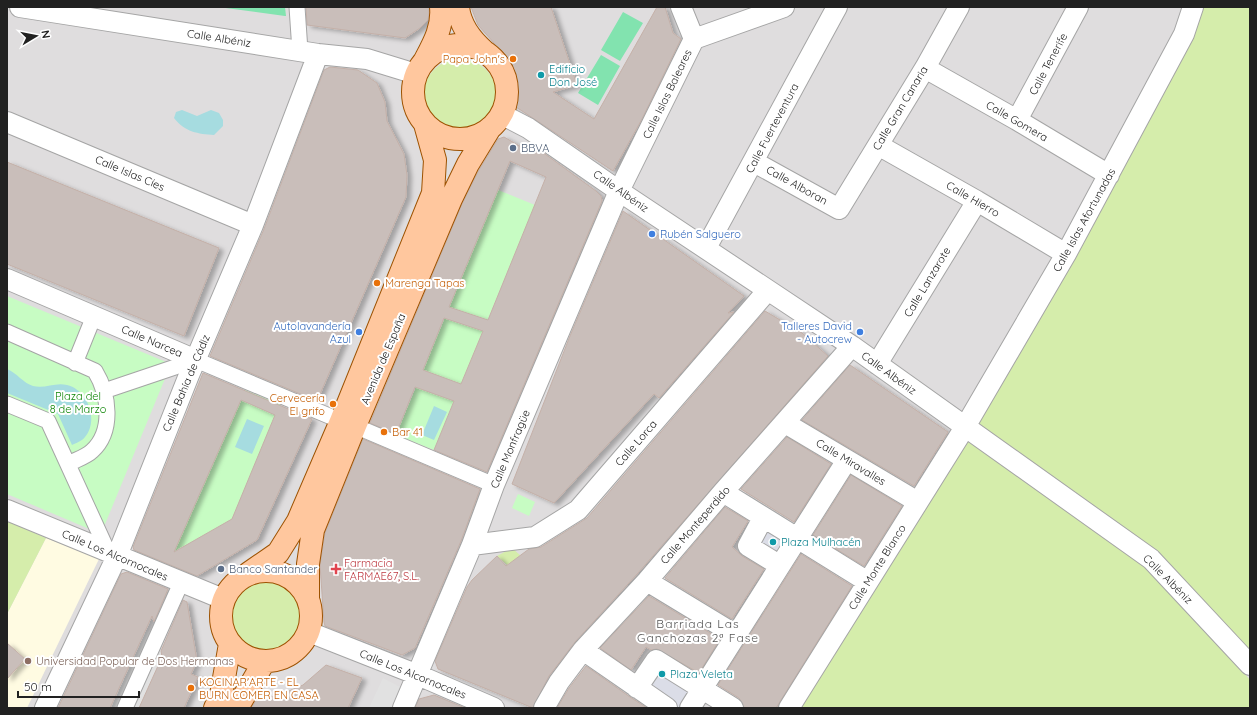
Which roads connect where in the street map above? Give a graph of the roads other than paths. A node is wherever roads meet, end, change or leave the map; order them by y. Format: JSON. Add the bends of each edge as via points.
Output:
{"nodes":[{"id":1,"x":20,"y":7,"type":"edge"},
{"id":2,"x":297,"y":7,"type":"edge"},
{"id":3,"x":441,"y":7,"type":"edge"},
{"id":4,"x":458,"y":7,"type":"edge"},
{"id":5,"x":681,"y":7,"type":"edge"},
{"id":6,"x":784,"y":7,"type":"edge"},
{"id":7,"x":837,"y":7,"type":"edge"},
{"id":8,"x":959,"y":7,"type":"edge"},
{"id":9,"x":1078,"y":7,"type":"edge"},
{"id":10,"x":1194,"y":7,"type":"edge"},
{"id":11,"x":694,"y":39,"type":"junction"},
{"id":12,"x":309,"y":52,"type":"junction"},
{"id":13,"x":486,"y":53,"type":"junction"},
{"id":14,"x":925,"y":68,"type":"junction"},
{"id":15,"x":420,"y":69,"type":"junction"},
{"id":16,"x":1017,"y":120,"type":"junction"},
{"id":17,"x":496,"y":121,"type":"junction"},
{"id":18,"x":7,"y":122,"type":"edge"},
{"id":19,"x":425,"y":124,"type":"junction"},
{"id":20,"x":878,"y":145,"type":"junction"},
{"id":21,"x":754,"y":162,"type":"junction"},
{"id":22,"x":1109,"y":175,"type":"junction"},
{"id":23,"x":619,"y":191,"type":"junction"},
{"id":24,"x":977,"y":201,"type":"junction"},
{"id":25,"x":839,"y":209,"type":"joint"},
{"id":26,"x":253,"y":225,"type":"junction"},
{"id":27,"x":706,"y":248,"type":"junction"},
{"id":28,"x":1066,"y":254,"type":"junction"},
{"id":29,"x":7,"y":279,"type":"edge"},
{"id":30,"x":768,"y":290,"type":"junction"},
{"id":31,"x":94,"y":316,"type":"junction"},
{"id":32,"x":7,"y":332,"type":"edge"},
{"id":33,"x":852,"y":346,"type":"junction"},
{"id":34,"x":196,"y":360,"type":"junction"},
{"id":35,"x":75,"y":362,"type":"junction"},
{"id":36,"x":877,"y":364,"type":"junction"},
{"id":37,"x":104,"y":391,"type":"junction"},
{"id":38,"x":7,"y":404,"type":"edge"},
{"id":39,"x":348,"y":423,"type":"junction"},
{"id":40,"x":785,"y":423,"type":"junction"},
{"id":41,"x":965,"y":427,"type":"junction"},
{"id":42,"x":847,"y":460,"type":"junction"},
{"id":43,"x":68,"y":464,"type":"junction"},
{"id":44,"x":494,"y":485,"type":"junction"},
{"id":45,"x":723,"y":492,"type":"junction"},
{"id":46,"x":918,"y":502,"type":"junction"},
{"id":47,"x":7,"y":510,"type":"edge"},
{"id":48,"x":763,"y":518,"type":"junction"},
{"id":49,"x":799,"y":538,"type":"junction"},
{"id":50,"x":472,"y":545,"type":"junction"},
{"id":51,"x":112,"y":554,"type":"junction"},
{"id":52,"x":779,"y":565,"type":"junction"},
{"id":53,"x":249,"y":573,"type":"junction"},
{"id":54,"x":647,"y":581,"type":"junction"},
{"id":55,"x":868,"y":582,"type":"junction"},
{"id":56,"x":181,"y":583,"type":"junction"},
{"id":57,"x":223,"y":599,"type":"junction"},
{"id":58,"x":308,"y":599,"type":"junction"},
{"id":59,"x":309,"y":632,"type":"junction"},
{"id":60,"x":736,"y":635,"type":"junction"},
{"id":61,"x":230,"y":644,"type":"junction"},
{"id":62,"x":582,"y":650,"type":"junction"},
{"id":63,"x":264,"y":662,"type":"junction"},
{"id":64,"x":1250,"y":665,"type":"edge"},
{"id":65,"x":418,"y":675,"type":"junction"},
{"id":66,"x":637,"y":688,"type":"junction"},
{"id":67,"x":702,"y":690,"type":"junction"},
{"id":68,"x":45,"y":708,"type":"edge"},
{"id":69,"x":124,"y":708,"type":"edge"},
{"id":70,"x":215,"y":708,"type":"edge"},
{"id":71,"x":237,"y":708,"type":"edge"},
{"id":72,"x":403,"y":708,"type":"edge"},
{"id":73,"x":494,"y":708,"type":"edge"},
{"id":74,"x":544,"y":708,"type":"edge"},
{"id":75,"x":667,"y":708,"type":"edge"},
{"id":76,"x":690,"y":708,"type":"edge"},
{"id":77,"x":733,"y":708,"type":"edge"},
{"id":78,"x":789,"y":708,"type":"edge"}],
"edges":[{"from":1,"to":12,"type":"street","name":"Calle Albéniz"},
{"from":2,"to":12,"type":"street","name":"Calle Bahía de Cádiz"},
{"from":3,"to":15,"type":"main road","via":[[442,17],[436,41]]},
{"from":4,"to":13,"type":"main road","via":[[459,16],[470,40]]},
{"from":5,"to":11,"type":"street"},
{"from":6,"to":11,"type":"street","name":"Calle Islas Baleares"},
{"from":7,"to":21,"type":"street","name":"Calle Fuerteventura"},
{"from":8,"to":14,"type":"street","name":"Calle Gran Canaria"},
{"from":9,"to":16,"type":"street","name":"Calle Tenerife"},
{"from":10,"to":22,"type":"street","name":"Calle Islas Afortunadas","via":[[1184,34]]},
{"from":11,"to":23,"type":"street","name":"Calle Islas Baleares"},
{"from":12,"to":15,"type":"street","name":"Calle Albéniz"},
{"from":12,"to":26,"type":"street","name":"Calle Bahía de Cádiz"},
{"from":13,"to":15,"type":"main road","via":[[473,47],[446,47],[434,53]]},
{"from":13,"to":17,"type":"main road","via":[[496,62],[503,74],[506,87],[506,101]]},
{"from":14,"to":16,"type":"street","name":"Calle Gomera"},
{"from":14,"to":20,"type":"street","name":"Calle Gran Canaria"},
{"from":15,"to":19,"type":"main road","via":[[413,87],[413,100],[417,113]]},
{"from":16,"to":22,"type":"street","name":"Calle Gomera"},
{"from":17,"to":19,"type":"main road","via":[[478,136],[464,139],[449,138],[436,133]]},
{"from":17,"to":23,"type":"street","name":"Calle Albéniz","via":[[528,128]]},
{"from":17,"to":39,"type":"main road","name":"Avenida de España","via":[[468,164]]},
{"from":18,"to":26,"type":"street","name":"Calle Islas Cíes"},
{"from":19,"to":39,"type":"main road","name":"Avenida de España","via":[[435,160],[432,193]]},
{"from":20,"to":24,"type":"street","name":"Calle Hierro"},
{"from":20,"to":25,"type":"street","name":"Calle Gran Canaria"},
{"from":21,"to":25,"type":"street","name":"Calle Alboran"},
{"from":21,"to":27,"type":"street","name":"Calle Fuerteventura"},
{"from":22,"to":28,"type":"street","name":"Calle Islas Afortunadas"},
{"from":23,"to":27,"type":"street","name":"Calle Albéniz"},
{"from":23,"to":44,"type":"street","name":"Calle Monfragüe"},
{"from":24,"to":28,"type":"street","name":"Calle Hierro"},
{"from":24,"to":36,"type":"street","name":"Calle Lanzarote"},
{"from":26,"to":34,"type":"street","name":"Calle Bahía de Cádiz"},
{"from":27,"to":30,"type":"street","name":"Calle Albéniz"},
{"from":28,"to":41,"type":"street","name":"Calle Islas Afortunadas"},
{"from":29,"to":31,"type":"street","name":"Calle Narcea"},
{"from":30,"to":33,"type":"street","name":"Calle Albéniz"},
{"from":30,"to":50,"type":"street","name":"Calle Lorca","via":[[578,510],[535,537]]},
{"from":31,"to":34,"type":"street","name":"Calle Narcea"},
{"from":31,"to":35,"type":"street"},
{"from":32,"to":35,"type":"street"},
{"from":33,"to":36,"type":"street","name":"Calle Albéniz"},
{"from":33,"to":40,"type":"street","name":"Calle Monteperdido"},
{"from":34,"to":37,"type":"street"},
{"from":34,"to":39,"type":"street","name":"Calle Narcea"},
{"from":34,"to":51,"type":"street","name":"Calle Bahía de Cádiz"},
{"from":35,"to":37,"type":"street","via":[[95,371]]},
{"from":36,"to":41,"type":"street","name":"Calle Albéniz"},
{"from":37,"to":43,"type":"street","via":[[107,417],[99,444],[91,453]]},
{"from":38,"to":43,"type":"street","via":[[48,421]]},
{"from":39,"to":44,"type":"street","name":"Calle Narcea"},
{"from":39,"to":53,"type":"main road","name":"Avenida de España","via":[[294,528],[278,553]]},
{"from":39,"to":58,"type":"main road","name":"Avenida de España","via":[[314,530],[308,564]]},
{"from":40,"to":42,"type":"street","name":"Calle Miravalles"},
{"from":40,"to":45,"type":"street","name":"Calle Monteperdido"},
{"from":41,"to":46,"type":"street","name":"Calle Monte Blanco"},
{"from":41,"to":64,"type":"street","name":"Calle Albéniz","via":[[1151,559]]},
{"from":42,"to":46,"type":"street","name":"Calle Miravalles"},
{"from":42,"to":49,"type":"street"},
{"from":43,"to":51,"type":"street"},
{"from":44,"to":50,"type":"street","name":"Calle Monfragüe"},
{"from":45,"to":48,"type":"street"},
{"from":45,"to":54,"type":"street","name":"Calle Monteperdido"},
{"from":46,"to":55,"type":"street","name":"Calle Monte Blanco"},
{"from":47,"to":51,"type":"street","name":"Calle Los Alcornocales"},
{"from":48,"to":49,"type":"street"},
{"from":48,"to":52,"type":"street","via":[[748,546]]},
{"from":49,"to":52,"type":"street"},
{"from":49,"to":55,"type":"street"},
{"from":50,"to":65,"type":"street","name":"Calle Monfragüe"},
{"from":51,"to":56,"type":"street","name":"Calle Los Alcornocales"},
{"from":51,"to":68,"type":"street","name":"Calle Bahía de Cádiz"},
{"from":52,"to":60,"type":"street"},
{"from":53,"to":57,"type":"main road","via":[[238,579]]},
{"from":53,"to":58,"type":"main road","via":[[277,571],[300,586]]},
{"from":54,"to":60,"type":"street"},
{"from":54,"to":62,"type":"street","name":"Calle Monteperdido"},
{"from":55,"to":78,"type":"street","name":"Calle Monte Blanco"},
{"from":56,"to":57,"type":"street","name":"Calle Los Alcornocales"},
{"from":56,"to":69,"type":"street"},
{"from":57,"to":61,"type":"main road","via":[[220,614],[222,630]]},
{"from":58,"to":59,"type":"main road","via":[[311,614]]},
{"from":59,"to":63,"type":"main road","via":[[300,646],[284,658]]},
{"from":59,"to":65,"type":"street","name":"Calle Los Alcornocales"},
{"from":60,"to":67,"type":"street"},
{"from":61,"to":63,"type":"main road","via":[[245,657]]},
{"from":61,"to":70,"type":"main road","via":[[221,695]]},
{"from":62,"to":66,"type":"street"},
{"from":62,"to":74,"type":"street","name":"Calle Monteperdido"},
{"from":63,"to":71,"type":"main road"},
{"from":65,"to":72,"type":"street","name":"Calle Monfragüe"},
{"from":65,"to":73,"type":"street","name":"Calle Los Alcornocales"},
{"from":66,"to":67,"type":"street","via":[[656,660]]},
{"from":66,"to":75,"type":"street"},
{"from":67,"to":76,"type":"street"},
{"from":67,"to":77,"type":"street"}]}
